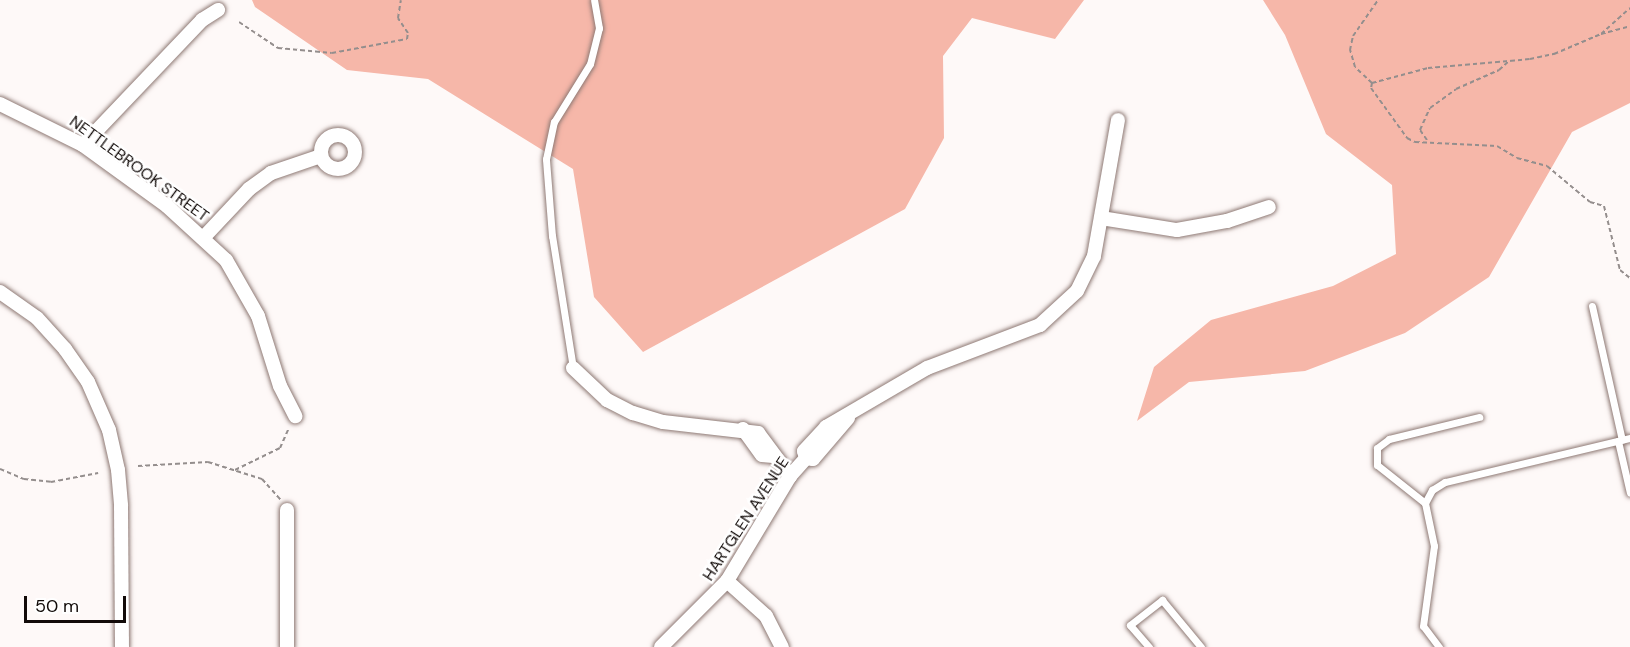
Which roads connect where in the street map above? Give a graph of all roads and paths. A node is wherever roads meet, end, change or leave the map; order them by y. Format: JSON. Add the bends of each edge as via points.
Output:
{"nodes":[{"id":1,"x":401,"y":0,"type":"edge"},
{"id":2,"x":594,"y":0,"type":"edge"},
{"id":3,"x":1378,"y":0,"type":"edge"},
{"id":4,"x":1630,"y":8,"type":"edge"},
{"id":5,"x":218,"y":10,"type":"dead end"},
{"id":6,"x":239,"y":22,"type":"dead end"},
{"id":7,"x":1630,"y":26,"type":"edge"},
{"id":8,"x":1600,"y":34,"type":"junction"},
{"id":9,"x":1509,"y":60,"type":"junction"},
{"id":10,"x":1372,"y":83,"type":"junction"},
{"id":11,"x":0,"y":104,"type":"edge"},
{"id":12,"x":1118,"y":120,"type":"dead end"},
{"id":13,"x":1429,"y":141,"type":"junction"},
{"id":14,"x":83,"y":145,"type":"junction"},
{"id":15,"x":321,"y":156,"type":"dead end"},
{"id":16,"x":1269,"y":207,"type":"dead end"},
{"id":17,"x":1101,"y":218,"type":"junction"},
{"id":18,"x":204,"y":237,"type":"junction"},
{"id":19,"x":1630,"y":278,"type":"edge"},
{"id":20,"x":0,"y":292,"type":"edge"},
{"id":21,"x":1592,"y":306,"type":"dead end"},
{"id":22,"x":573,"y":368,"type":"joint"},
{"id":23,"x":294,"y":416,"type":"joint"},
{"id":24,"x":1479,"y":417,"type":"dead end"},
{"id":25,"x":1630,"y":438,"type":"edge"},
{"id":26,"x":1620,"y":440,"type":"junction"},
{"id":27,"x":138,"y":466,"type":"dead end"},
{"id":28,"x":0,"y":469,"type":"edge"},
{"id":29,"x":235,"y":470,"type":"junction"},
{"id":30,"x":98,"y":473,"type":"dead end"},
{"id":31,"x":790,"y":476,"type":"junction"},
{"id":32,"x":1630,"y":493,"type":"edge"},
{"id":33,"x":1425,"y":503,"type":"junction"},
{"id":34,"x":287,"y":510,"type":"joint"},
{"id":35,"x":727,"y":581,"type":"junction"},
{"id":36,"x":122,"y":647,"type":"edge"},
{"id":37,"x":287,"y":647,"type":"edge"},
{"id":38,"x":661,"y":647,"type":"edge"},
{"id":39,"x":782,"y":647,"type":"edge"},
{"id":40,"x":1149,"y":647,"type":"edge"},
{"id":41,"x":1201,"y":647,"type":"edge"},
{"id":42,"x":1439,"y":647,"type":"edge"}],
"edges":[{"from":1,"to":6,"type":"path","via":[[398,18],[408,33],[407,39],[332,53],[278,48]]},
{"from":2,"to":22,"type":"lane","via":[[600,28],[590,64],[554,122],[546,159],[552,236]]},
{"from":3,"to":10,"type":"path","via":[[1353,36],[1350,50],[1355,67]]},
{"from":4,"to":8,"type":"path"},
{"from":5,"to":14,"type":"street","via":[[202,20]]},
{"from":7,"to":8,"type":"path"},
{"from":8,"to":9,"type":"path","via":[[1554,54]]},
{"from":9,"to":10,"type":"path","via":[[1428,68]]},
{"from":9,"to":13,"type":"path","via":[[1499,70],[1456,89],[1430,108],[1420,130]]},
{"from":10,"to":13,"type":"path","via":[[1371,88],[1407,138]]},
{"from":11,"to":14,"type":"street","name":"NETTLEBROOK STREET"},
{"from":12,"to":17,"type":"street","name":"HARTGLEN AVENUE"},
{"from":13,"to":19,"type":"path","via":[[1497,146],[1517,158],[1547,166],[1590,202],[1604,206],[1620,270]]},
{"from":14,"to":18,"type":"street","name":"NETTLEBROOK STREET"},
{"from":15,"to":18,"type":"street","via":[[271,173],[249,189]]},
{"from":16,"to":17,"type":"street","via":[[1186,229]]},
{"from":17,"to":31,"type":"street","name":"HARTGLEN AVENUE","via":[[1084,281],[1046,321],[1025,333],[927,368],[849,416],[813,459],[806,458]]},
{"from":18,"to":23,"type":"street","name":"NETTLEBROOK STREET","via":[[245,287]]},
{"from":20,"to":36,"type":"street","via":[[37,318],[65,349],[88,382],[109,430],[121,506]]},
{"from":21,"to":26,"type":"lane"},
{"from":22,"to":31,"type":"street","via":[[607,400],[633,413],[663,422],[743,429],[762,456],[773,456]]},
{"from":23,"to":29,"type":"path","via":[[280,448]]},
{"from":24,"to":33,"type":"lane","via":[[1389,439],[1377,448],[1377,465]]},
{"from":25,"to":26,"type":"lane"},
{"from":26,"to":32,"type":"lane"},
{"from":26,"to":33,"type":"lane","via":[[1445,482],[1432,490]]},
{"from":27,"to":29,"type":"path","via":[[208,462]]},
{"from":28,"to":30,"type":"path","via":[[24,479],[51,482]]},
{"from":29,"to":34,"type":"path","via":[[271,485]]},
{"from":31,"to":35,"type":"street","name":"HARTGLEN AVENUE"},
{"from":33,"to":42,"type":"lane","via":[[1434,546],[1423,626]]},
{"from":34,"to":37,"type":"street"},
{"from":35,"to":38,"type":"street","name":"HARTGLEN AVENUE"},
{"from":35,"to":39,"type":"street","via":[[766,616]]},
{"from":40,"to":41,"type":"lane","via":[[1130,625],[1162,600]]}]}
